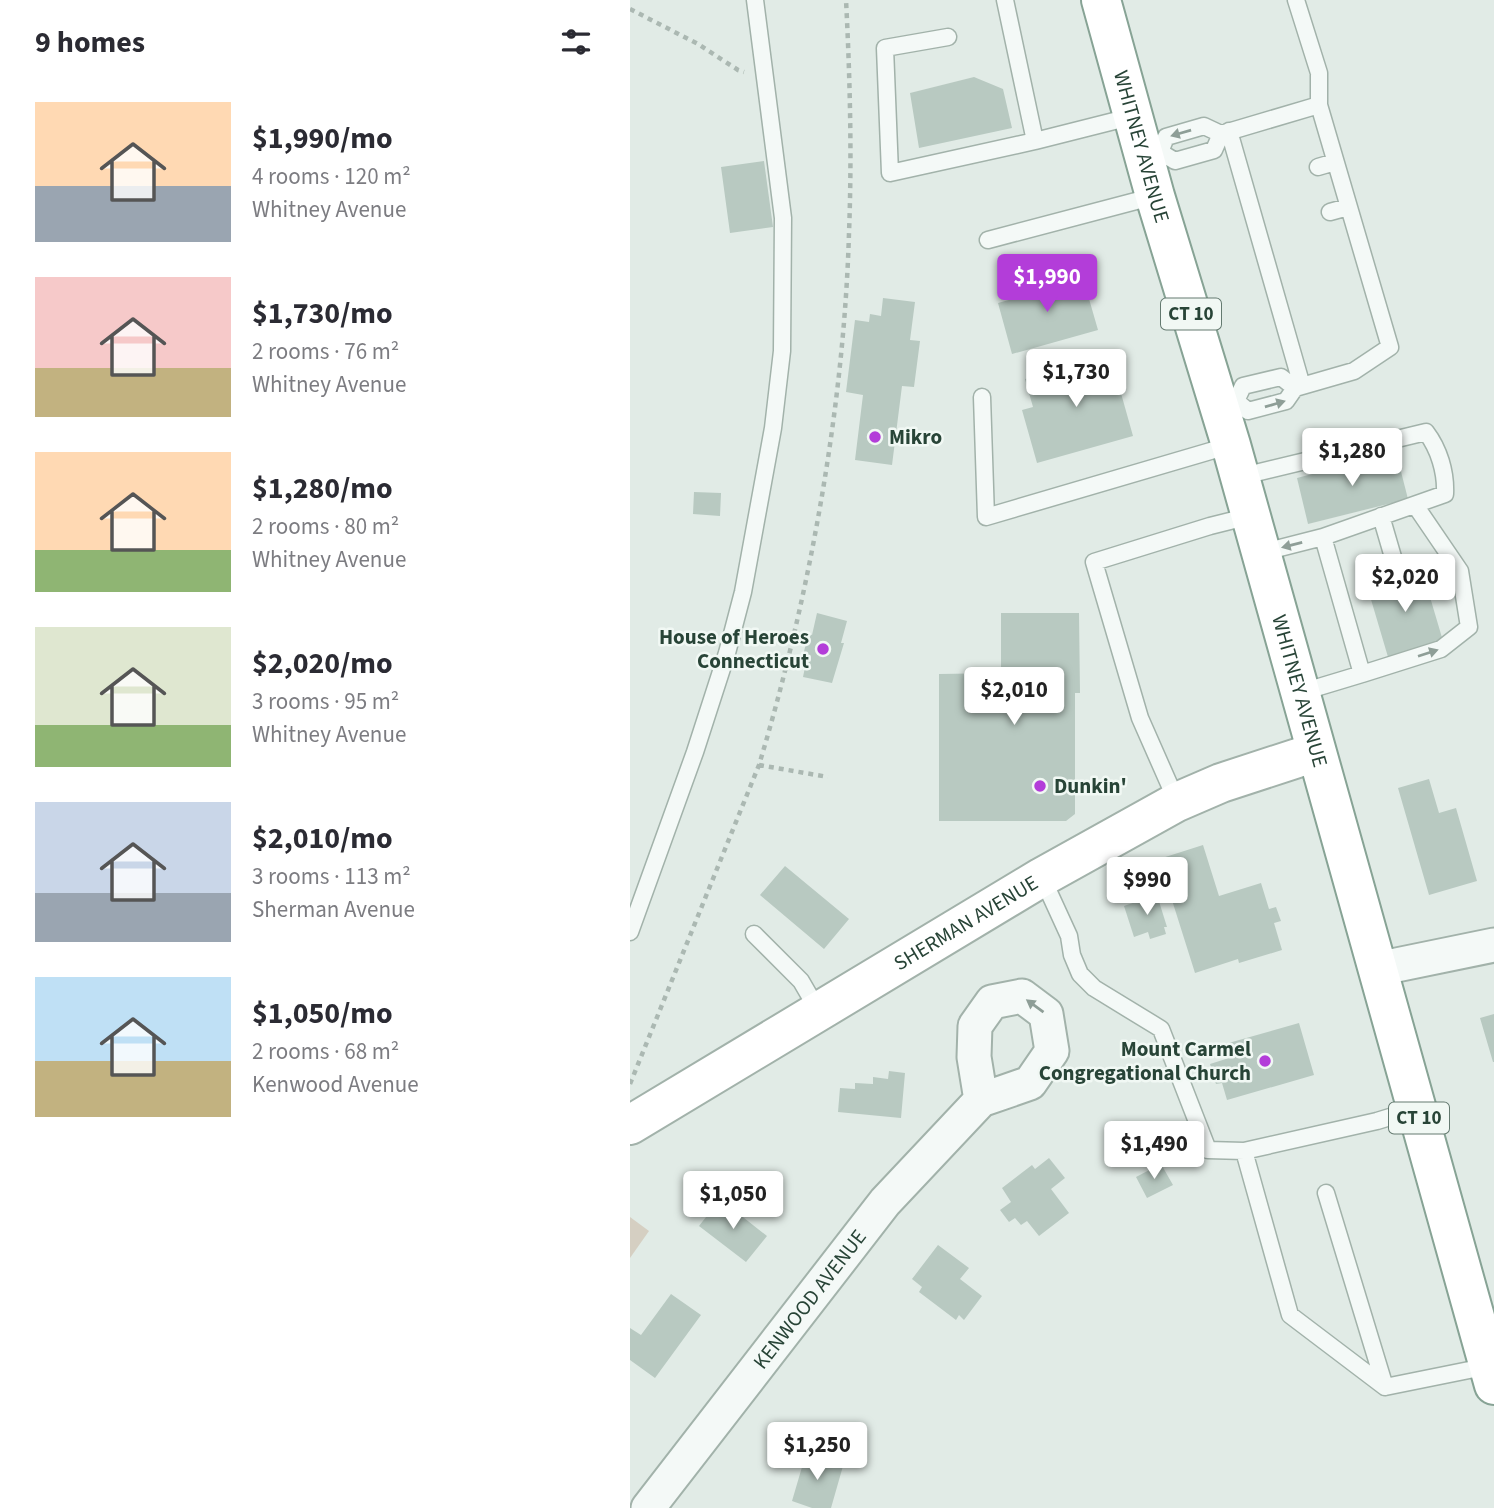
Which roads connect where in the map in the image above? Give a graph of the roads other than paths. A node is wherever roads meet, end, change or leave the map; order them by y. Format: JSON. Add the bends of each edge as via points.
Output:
{"nodes":[{"id":1,"x":755,"y":0,"type":"edge"},
{"id":2,"x":1004,"y":0,"type":"edge"},
{"id":3,"x":1101,"y":0,"type":"edge"},
{"id":4,"x":1296,"y":0,"type":"edge"},
{"id":5,"x":948,"y":37,"type":"dead end"},
{"id":6,"x":1319,"y":106,"type":"junction"},
{"id":7,"x":1134,"y":116,"type":"junction"},
{"id":8,"x":1225,"y":133,"type":"junction"},
{"id":9,"x":1035,"y":141,"type":"junction"},
{"id":10,"x":1152,"y":155,"type":"junction"},
{"id":11,"x":1335,"y":162,"type":"junction"},
{"id":12,"x":1318,"y":167,"type":"dead end"},
{"id":13,"x":1155,"y":196,"type":"junction"},
{"id":14,"x":1348,"y":206,"type":"junction"},
{"id":15,"x":1330,"y":212,"type":"dead end"},
{"id":16,"x":988,"y":240,"type":"dead end"},
{"id":17,"x":1299,"y":387,"type":"junction"},
{"id":18,"x":982,"y":397,"type":"dead end"},
{"id":19,"x":1228,"y":404,"type":"junction"},
{"id":20,"x":1235,"y":461,"type":"junction"},
{"id":21,"x":1415,"y":505,"type":"junction"},
{"id":22,"x":1250,"y":516,"type":"junction"},
{"id":23,"x":1381,"y":516,"type":"junction"},
{"id":24,"x":1323,"y":537,"type":"junction"},
{"id":25,"x":1260,"y":553,"type":"junction"},
{"id":26,"x":1395,"y":565,"type":"dead end"},
{"id":27,"x":1363,"y":674,"type":"junction"},
{"id":28,"x":1299,"y":693,"type":"junction"},
{"id":29,"x":1315,"y":752,"type":"junction"},
{"id":30,"x":1177,"y":802,"type":"junction"},
{"id":31,"x":1042,"y":877,"type":"junction"},
{"id":32,"x":630,"y":932,"type":"edge"},
{"id":33,"x":754,"y":934,"type":"dead end"},
{"id":34,"x":1494,"y":945,"type":"edge"},
{"id":35,"x":1377,"y":969,"type":"junction"},
{"id":36,"x":819,"y":1012,"type":"junction"},
{"id":37,"x":981,"y":1100,"type":"dead end"},
{"id":38,"x":1416,"y":1109,"type":"junction"},
{"id":39,"x":630,"y":1125,"type":"edge"},
{"id":40,"x":1244,"y":1151,"type":"junction"},
{"id":41,"x":1326,"y":1193,"type":"dead end"},
{"id":42,"x":1491,"y":1375,"type":"edge"},
{"id":43,"x":1385,"y":1387,"type":"junction"},
{"id":44,"x":648,"y":1508,"type":"edge"}],
"edges":[{"from":1,"to":32,"type":"lane","via":[[783,218],[782,351],[773,428],[727,653]]},
{"from":2,"to":9,"type":"lane"},
{"from":3,"to":7,"type":"main road","name":"WHITNEY AVENUE","number":"CT 10"},
{"from":4,"to":6,"type":"lane","via":[[1319,73]]},
{"from":5,"to":9,"type":"lane","via":[[885,48],[890,173]]},
{"from":6,"to":8,"type":"lane"},
{"from":6,"to":11,"type":"lane"},
{"from":7,"to":9,"type":"lane"},
{"from":7,"to":10,"type":"main road","name":"WHITNEY AVENUE","number":"CT 10"},
{"from":8,"to":10,"type":"lane","one_way":true,"via":[[1204,126],[1166,137]]},
{"from":8,"to":10,"type":"lane","via":[[1214,150],[1175,161]]},
{"from":8,"to":17,"type":"lane","via":[[1251,186]]},
{"from":10,"to":13,"type":"main road","name":"WHITNEY AVENUE","number":"CT 10"},
{"from":11,"to":12,"type":"lane"},
{"from":11,"to":14,"type":"lane"},
{"from":13,"to":16,"type":"lane"},
{"from":13,"to":19,"type":"main road","name":"WHITNEY AVENUE","number":"CT 10"},
{"from":14,"to":15,"type":"lane"},
{"from":14,"to":17,"type":"lane","via":[[1390,347],[1354,370]]},
{"from":19,"to":17,"type":"lane","one_way":true,"via":[[1248,411],[1286,401]]},
{"from":17,"to":19,"type":"lane","via":[[1280,377],[1242,386]]},
{"from":18,"to":20,"type":"lane","via":[[986,517]]},
{"from":19,"to":20,"type":"main road","name":"WHITNEY AVENUE","number":"CT 10"},
{"from":20,"to":21,"type":"lane","via":[[1426,432],[1435,443],[1445,494]]},
{"from":20,"to":22,"type":"main road","name":"WHITNEY AVENUE","number":"CT 10"},
{"from":21,"to":23,"type":"lane"},
{"from":27,"to":21,"type":"lane","one_way":true,"via":[[1441,649],[1469,627],[1460,571]]},
{"from":22,"to":25,"type":"main road","name":"WHITNEY AVENUE","number":"CT 10"},
{"from":22,"to":30,"type":"lane","via":[[1094,562],[1140,718]]},
{"from":23,"to":24,"type":"lane"},
{"from":23,"to":26,"type":"lane"},
{"from":24,"to":25,"type":"lane","one_way":true},
{"from":24,"to":27,"type":"lane"},
{"from":25,"to":28,"type":"main road","name":"WHITNEY AVENUE","number":"CT 10"},
{"from":27,"to":28,"type":"lane"},
{"from":28,"to":29,"type":"main road","name":"WHITNEY AVENUE","number":"CT 10"},
{"from":29,"to":30,"type":"main road","name":"SHERMAN AVENUE"},
{"from":29,"to":35,"type":"main road","name":"WHITNEY AVENUE","number":"CT 10"},
{"from":30,"to":31,"type":"main road","name":"SHERMAN AVENUE"},
{"from":31,"to":36,"type":"main road","name":"SHERMAN AVENUE"},
{"from":31,"to":40,"type":"lane","via":[[1069,936],[1080,974],[1094,988],[1161,1029],[1208,1150]]},
{"from":33,"to":36,"type":"lane","via":[[801,981]]},
{"from":34,"to":35,"type":"street"},
{"from":35,"to":38,"type":"main road","name":"WHITNEY AVENUE","number":"CT 10"},
{"from":36,"to":39,"type":"main road","name":"SHERMAN AVENUE"},
{"from":37,"to":44,"type":"street","name":"KENWOOD AVENUE","via":[[885,1202]]},
{"from":38,"to":40,"type":"lane"},
{"from":38,"to":42,"type":"main road","name":"WHITNEY AVENUE","number":"CT 10"},
{"from":40,"to":43,"type":"lane","via":[[1290,1314]]},
{"from":41,"to":43,"type":"lane"},
{"from":42,"to":43,"type":"lane"}]}
